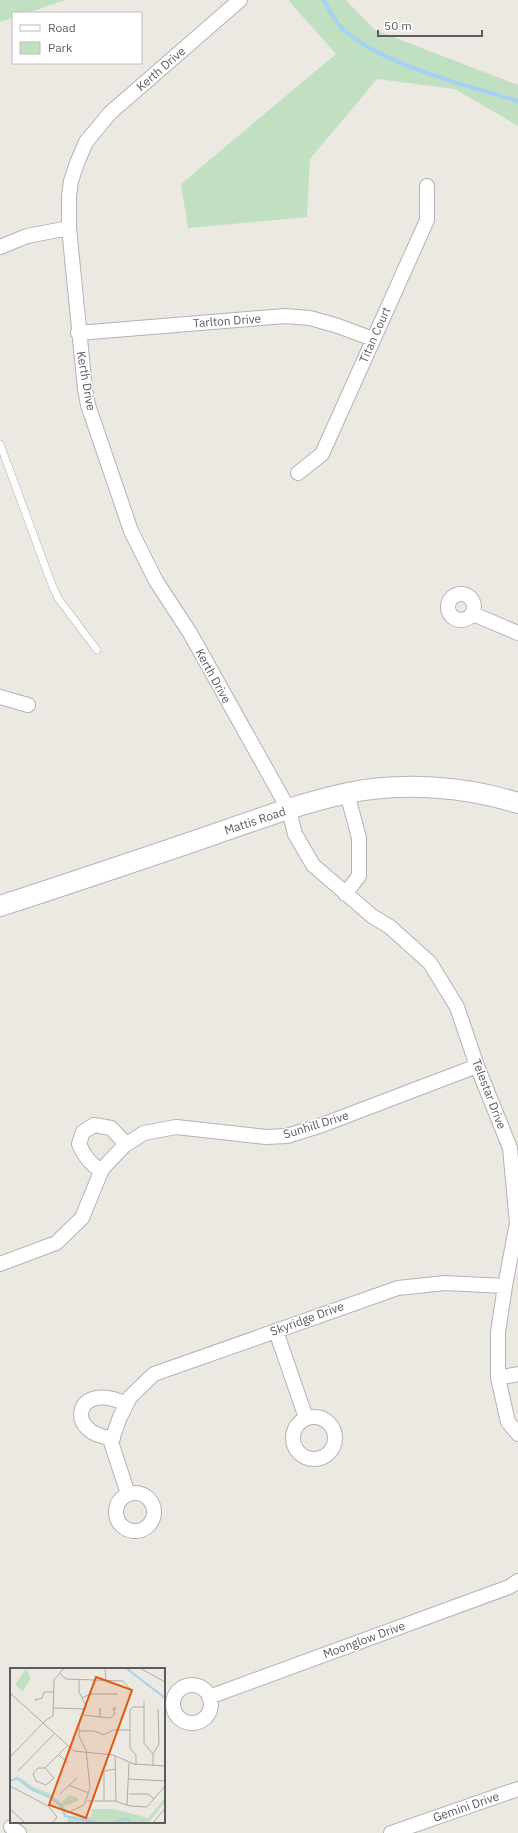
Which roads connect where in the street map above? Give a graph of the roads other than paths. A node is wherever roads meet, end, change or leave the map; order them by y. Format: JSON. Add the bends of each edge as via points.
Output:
{"nodes":[{"id":1,"x":240,"y":0,"type":"edge"},
{"id":2,"x":427,"y":186,"type":"dead end"},
{"id":3,"x":69,"y":228,"type":"junction"},
{"id":4,"x":0,"y":247,"type":"edge"},
{"id":5,"x":78,"y":333,"type":"junction"},
{"id":6,"x":373,"y":339,"type":"junction"},
{"id":7,"x":0,"y":444,"type":"edge"},
{"id":8,"x":298,"y":473,"type":"dead end"},
{"id":9,"x":473,"y":614,"type":"dead end"},
{"id":10,"x":518,"y":633,"type":"edge"},
{"id":11,"x":97,"y":650,"type":"dead end"},
{"id":12,"x":0,"y":697,"type":"edge"},
{"id":13,"x":28,"y":705,"type":"dead end"},
{"id":14,"x":347,"y":793,"type":"junction"},
{"id":15,"x":518,"y":803,"type":"edge"},
{"id":16,"x":289,"y":810,"type":"junction"},
{"id":17,"x":345,"y":894,"type":"junction"},
{"id":18,"x":0,"y":906,"type":"edge"},
{"id":19,"x":477,"y":1066,"type":"junction"},
{"id":20,"x":126,"y":1144,"type":"junction"},
{"id":21,"x":101,"y":1171,"type":"junction"},
{"id":22,"x":0,"y":1264,"type":"edge"},
{"id":23,"x":505,"y":1286,"type":"junction"},
{"id":24,"x":276,"y":1331,"type":"junction"},
{"id":25,"x":518,"y":1374,"type":"edge"},
{"id":26,"x":498,"y":1378,"type":"junction"},
{"id":27,"x":126,"y":1404,"type":"junction"},
{"id":28,"x":306,"y":1418,"type":"dead end"},
{"id":29,"x":518,"y":1434,"type":"edge"},
{"id":30,"x":113,"y":1438,"type":"junction"},
{"id":31,"x":128,"y":1494,"type":"dead end"},
{"id":32,"x":518,"y":1581,"type":"edge"},
{"id":33,"x":210,"y":1697,"type":"dead end"},
{"id":34,"x":518,"y":1789,"type":"edge"},
{"id":35,"x":391,"y":1833,"type":"edge"}],
"edges":[{"from":1,"to":3,"type":"street","name":"Kerth Drive","via":[[110,113],[90,137],[77,162],[71,181]]},
{"from":2,"to":6,"type":"street","name":"Titan Court","via":[[427,220]]},
{"from":3,"to":4,"type":"street","via":[[27,236]]},
{"from":3,"to":5,"type":"street","name":"Kerth Drive"},
{"from":5,"to":6,"type":"street","name":"Tarlton Drive","via":[[284,316],[310,318]]},
{"from":5,"to":16,"type":"street","name":"Kerth Drive","via":[[82,377],[88,405],[131,531],[156,581],[190,633]]},
{"from":6,"to":8,"type":"street","name":"Titan Court","via":[[322,454]]},
{"from":7,"to":11,"type":"lane","via":[[58,598]]},
{"from":9,"to":10,"type":"street"},
{"from":12,"to":13,"type":"street"},
{"from":14,"to":15,"type":"main road","name":"Mattis Road","via":[[376,789],[431,788],[483,794]]},
{"from":14,"to":16,"type":"main road","name":"Mattis Road"},
{"from":14,"to":17,"type":"street","via":[[359,838],[359,876]]},
{"from":16,"to":17,"type":"street","name":"Telestar Drive","via":[[295,834],[313,865]]},
{"from":16,"to":18,"type":"main road","name":"Mattis Road"},
{"from":17,"to":19,"type":"street","name":"Telestar Drive","via":[[390,927],[430,963],[457,1006]]},
{"from":19,"to":20,"type":"street","name":"Sunhill Drive","via":[[287,1136],[266,1137],[176,1127],[144,1133]]},
{"from":19,"to":23,"type":"street","name":"Telestar Drive","via":[[510,1148],[517,1224]]},
{"from":20,"to":21,"type":"street","name":"Sunhill Drive"},
{"from":20,"to":21,"type":"street","via":[[111,1128],[94,1125],[83,1132],[79,1144],[93,1166]]},
{"from":21,"to":22,"type":"street","name":"Sunhill Drive","via":[[82,1218],[56,1243]]},
{"from":23,"to":24,"type":"street","name":"Skyridge Drive","via":[[445,1283],[398,1288]]},
{"from":23,"to":26,"type":"street","name":"Telestar Drive","via":[[498,1332]]},
{"from":24,"to":27,"type":"street","name":"Skyridge Drive","via":[[154,1374]]},
{"from":24,"to":28,"type":"street"},
{"from":25,"to":26,"type":"street"},
{"from":26,"to":29,"type":"street","name":"Telestar Drive","via":[[508,1422]]},
{"from":27,"to":30,"type":"street","name":"Skyridge Drive"},
{"from":27,"to":30,"type":"street","via":[[112,1397],[95,1397],[84,1404],[81,1413],[86,1429],[94,1434]]},
{"from":30,"to":31,"type":"street","name":"Skyridge Drive","via":[[111,1442]]},
{"from":32,"to":33,"type":"street","name":"Moonglow Drive","via":[[509,1587]]},
{"from":34,"to":35,"type":"street","name":"Gemini Drive"}]}
